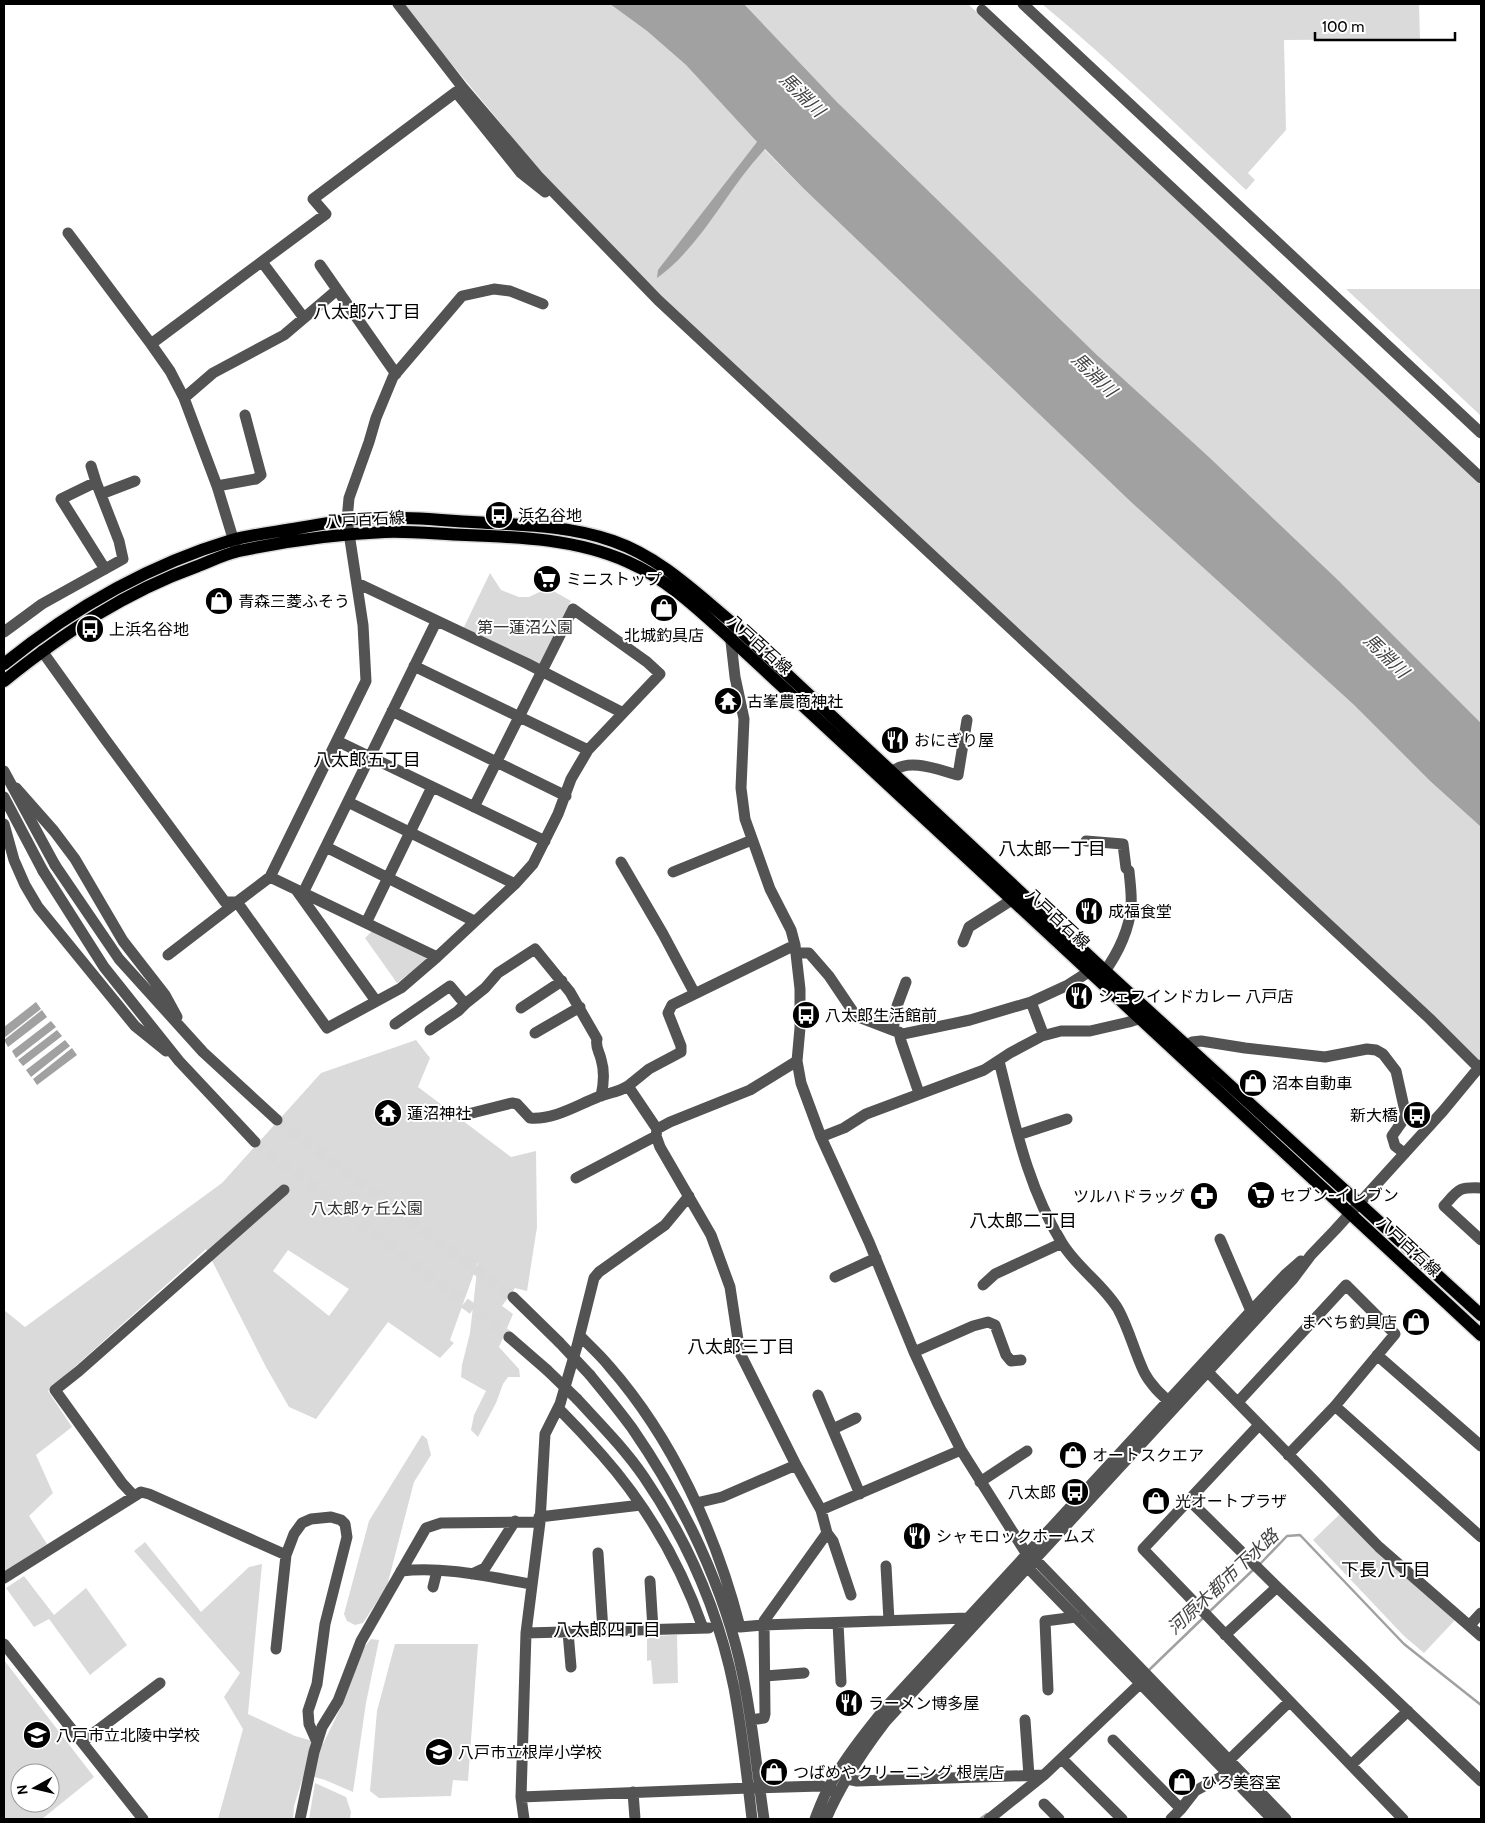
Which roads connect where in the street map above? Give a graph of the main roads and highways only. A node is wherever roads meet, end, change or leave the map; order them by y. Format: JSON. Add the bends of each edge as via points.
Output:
{"nodes":[{"id":1,"x":235,"y":546,"type":"junction"},
{"id":2,"x":4,"y":664,"type":"edge"},
{"id":3,"x":4,"y":681,"type":"edge"},
{"id":4,"x":1481,"y":1314,"type":"edge"},
{"id":5,"x":1481,"y":1335,"type":"edge"}],
"edges":[{"from":1,"to":2,"type":"main road","name":"八戸百石線","via":[[161,566],[99,597],[36,638]]},
{"from":1,"to":3,"type":"main road","name":"八戸百石線","via":[[104,609]]},
{"from":1,"to":4,"type":"main road","name":"八戸百石線","via":[[368,518],[547,527],[613,541],[642,554],[730,621],[1105,971]]},
{"from":1,"to":5,"type":"main road","name":"八戸百石線","via":[[386,532],[561,541],[630,562],[661,581],[730,638]]}]}
